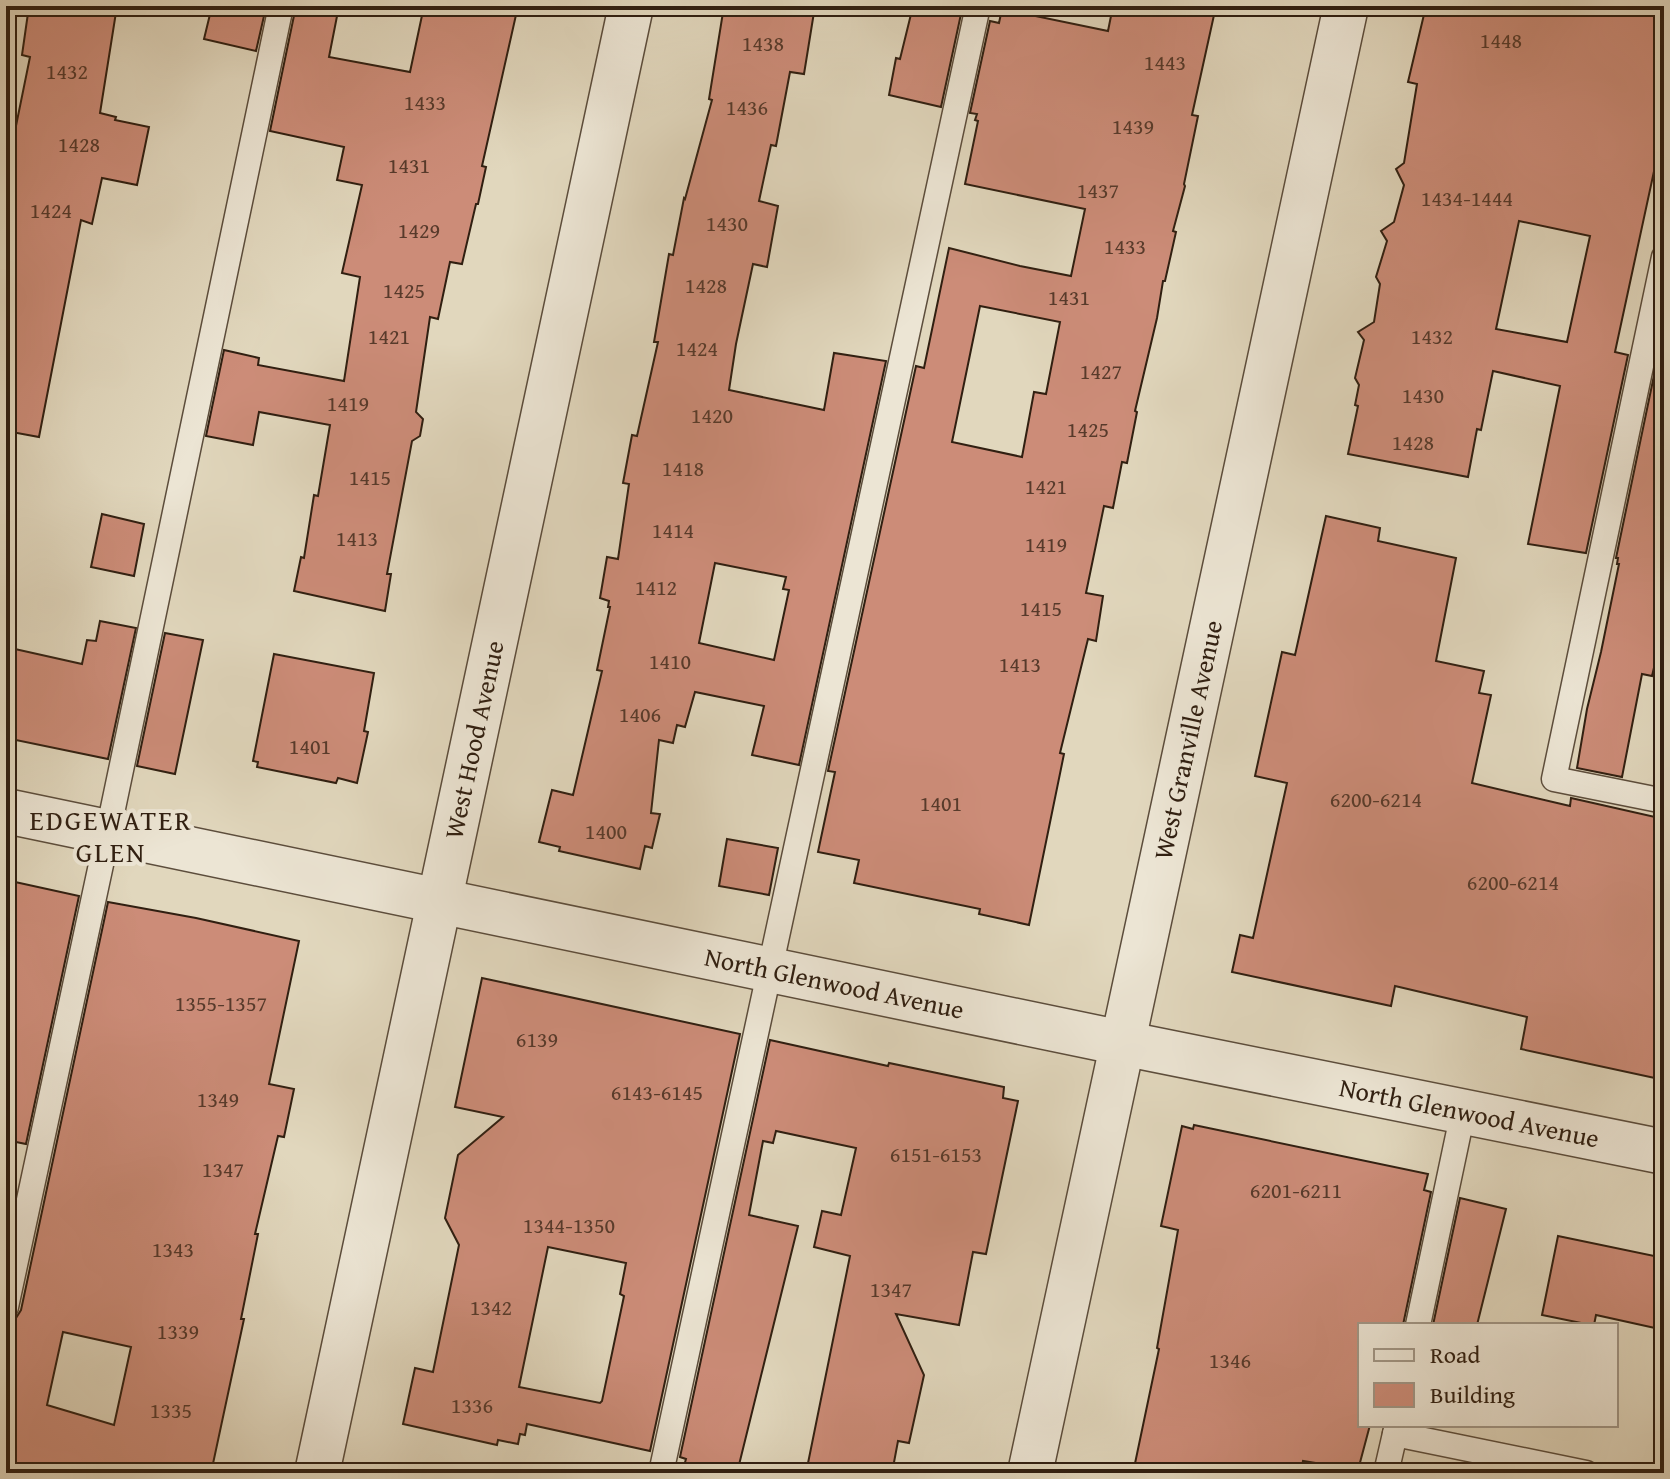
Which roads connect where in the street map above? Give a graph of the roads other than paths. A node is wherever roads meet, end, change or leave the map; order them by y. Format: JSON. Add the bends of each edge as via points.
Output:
{"nodes":[{"id":1,"x":281,"y":6,"type":"edge"},
{"id":2,"x":631,"y":6,"type":"edge"},
{"id":3,"x":978,"y":6,"type":"edge"},
{"id":4,"x":1346,"y":6,"type":"edge"},
{"id":5,"x":1664,"y":257,"type":"edge"},
{"id":6,"x":1664,"y":801,"type":"edge"},
{"id":7,"x":6,"y":811,"type":"edge"},
{"id":8,"x":108,"y":832,"type":"junction"},
{"id":9,"x":440,"y":901,"type":"junction"},
{"id":10,"x":770,"y":970,"type":"junction"},
{"id":11,"x":1122,"y":1043,"type":"junction"},
{"id":12,"x":1463,"y":1112,"type":"junction"},
{"id":13,"x":1664,"y":1152,"type":"edge"},
{"id":14,"x":6,"y":1307,"type":"edge"},
{"id":15,"x":1418,"y":1323,"type":"edge"},
{"id":16,"x":1396,"y":1430,"type":"edge"},
{"id":17,"x":317,"y":1473,"type":"edge"},
{"id":18,"x":661,"y":1473,"type":"edge"},
{"id":19,"x":1030,"y":1473,"type":"edge"},
{"id":20,"x":1386,"y":1473,"type":"edge"},
{"id":21,"x":1586,"y":1473,"type":"edge"}],
"edges":[{"from":1,"to":8,"type":"lane"},
{"from":2,"to":9,"type":"street","name":"West Hood Avenue"},
{"from":3,"to":10,"type":"lane"},
{"from":4,"to":11,"type":"street","name":"West Granville Avenue"},
{"from":5,"to":6,"type":"lane","via":[[1554,779]]},
{"from":7,"to":8,"type":"street","name":"North Glenwood Avenue"},
{"from":8,"to":9,"type":"street","name":"North Glenwood Avenue"},
{"from":8,"to":14,"type":"lane"},
{"from":9,"to":10,"type":"street","name":"North Glenwood Avenue"},
{"from":9,"to":17,"type":"street","name":"West Hood Avenue"},
{"from":10,"to":11,"type":"street","name":"North Glenwood Avenue"},
{"from":10,"to":18,"type":"lane"},
{"from":11,"to":12,"type":"street","name":"North Glenwood Avenue"},
{"from":11,"to":19,"type":"street","name":"West Granville Avenue"},
{"from":12,"to":13,"type":"street","name":"North Glenwood Avenue"},
{"from":12,"to":15,"type":"lane"},
{"from":16,"to":20,"type":"lane"},
{"from":16,"to":21,"type":"lane"}]}
